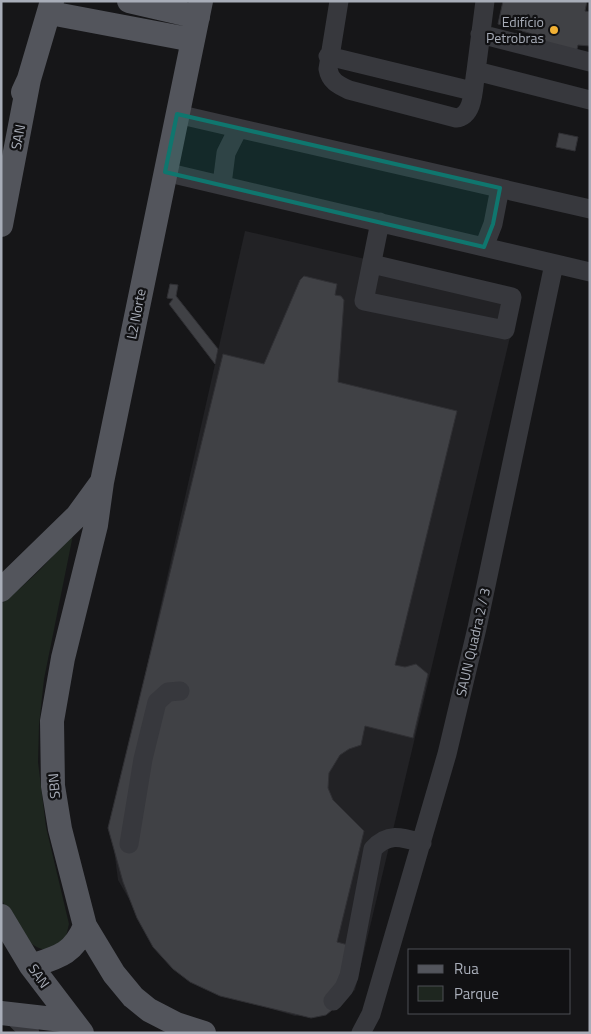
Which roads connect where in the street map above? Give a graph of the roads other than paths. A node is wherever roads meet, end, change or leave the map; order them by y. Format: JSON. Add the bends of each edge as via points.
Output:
{"nodes":[{"id":1,"x":129,"y":1,"type":"edge"},
{"id":2,"x":339,"y":1,"type":"edge"},
{"id":3,"x":485,"y":1,"type":"edge"},
{"id":4,"x":51,"y":7,"type":"edge"},
{"id":5,"x":200,"y":9,"type":"edge"},
{"id":6,"x":480,"y":34,"type":"junction"},
{"id":7,"x":193,"y":40,"type":"junction"},
{"id":8,"x":328,"y":56,"type":"junction"},
{"id":9,"x":590,"y":62,"type":"edge"},
{"id":10,"x":476,"y":71,"type":"junction"},
{"id":11,"x":29,"y":79,"type":"junction"},
{"id":12,"x":472,"y":91,"type":"junction"},
{"id":13,"x":590,"y":100,"type":"edge"},
{"id":14,"x":177,"y":114,"type":"junction"},
{"id":15,"x":238,"y":129,"type":"junction"},
{"id":16,"x":1,"y":137,"type":"edge"},
{"id":17,"x":165,"y":172,"type":"junction"},
{"id":18,"x":222,"y":184,"type":"junction"},
{"id":19,"x":500,"y":188,"type":"junction"},
{"id":20,"x":590,"y":209,"type":"edge"},
{"id":21,"x":380,"y":222,"type":"junction"},
{"id":22,"x":1,"y":225,"type":"edge"},
{"id":23,"x":484,"y":247,"type":"junction"},
{"id":24,"x":372,"y":264,"type":"junction"},
{"id":25,"x":554,"y":264,"type":"junction"},
{"id":26,"x":590,"y":272,"type":"edge"},
{"id":27,"x":102,"y":482,"type":"junction"},
{"id":28,"x":1,"y":590,"type":"edge"},
{"id":29,"x":180,"y":691,"type":"dead end"},
{"id":30,"x":422,"y":843,"type":"junction"},
{"id":31,"x":129,"y":844,"type":"dead end"},
{"id":32,"x":1,"y":916,"type":"edge"},
{"id":33,"x":85,"y":926,"type":"junction"},
{"id":34,"x":31,"y":966,"type":"junction"},
{"id":35,"x":334,"y":1001,"type":"dead end"},
{"id":36,"x":5,"y":1013,"type":"edge"},
{"id":37,"x":371,"y":1014,"type":"junction"},
{"id":38,"x":77,"y":1027,"type":"edge"},
{"id":39,"x":30,"y":1033,"type":"edge"},
{"id":40,"x":204,"y":1033,"type":"edge"},
{"id":41,"x":361,"y":1033,"type":"edge"},
{"id":42,"x":377,"y":1033,"type":"edge"}],
"edges":[{"from":1,"to":5,"type":"main road"},
{"from":2,"to":8,"type":"street"},
{"from":3,"to":6,"type":"street"},
{"from":4,"to":7,"type":"main road"},
{"from":4,"to":11,"type":"main road"},
{"from":5,"to":7,"type":"main road","name":"L2 Norte"},
{"from":6,"to":9,"type":"street"},
{"from":6,"to":10,"type":"street"},
{"from":7,"to":14,"type":"main road","name":"L2 Norte"},
{"from":8,"to":12,"type":"street"},
{"from":8,"to":12,"type":"street","via":[[329,76],[334,83],[349,90],[456,118],[466,116],[469,111]]},
{"from":10,"to":12,"type":"street"},
{"from":10,"to":13,"type":"street"},
{"from":11,"to":16,"type":"main road"},
{"from":11,"to":22,"type":"main road","name":"SAN"},
{"from":14,"to":15,"type":"street"},
{"from":14,"to":17,"type":"main road","name":"L2 Norte"},
{"from":15,"to":18,"type":"street","via":[[226,153]]},
{"from":15,"to":19,"type":"street"},
{"from":17,"to":18,"type":"street"},
{"from":17,"to":27,"type":"main road","name":"L2 Norte"},
{"from":18,"to":21,"type":"street"},
{"from":19,"to":20,"type":"street"},
{"from":19,"to":23,"type":"street","via":[[493,224]]},
{"from":21,"to":23,"type":"street"},
{"from":21,"to":24,"type":"street"},
{"from":23,"to":25,"type":"street"},
{"from":24,"to":24,"type":"street","via":[[364,301],[505,330],[512,297]]},
{"from":25,"to":26,"type":"street"},
{"from":25,"to":30,"type":"street","name":"SAUN Quadra 2 / 3","via":[[477,628]]},
{"from":27,"to":28,"type":"main road","name":"L2 Norte","via":[[77,516]]},
{"from":27,"to":33,"type":"main road","name":"SBN","via":[[96,525],[63,658],[52,721],[53,786],[60,829]]},
{"from":29,"to":31,"type":"street","via":[[168,692],[157,702],[143,759]]},
{"from":30,"to":35,"type":"street","via":[[387,837],[373,849],[350,976]]},
{"from":30,"to":37,"type":"street","name":"SAUN Quadra 2 / 3"},
{"from":32,"to":34,"type":"main road","name":"SAN"},
{"from":33,"to":34,"type":"main road","via":[[78,941],[66,952]]},
{"from":33,"to":40,"type":"main road","name":"SBN","via":[[114,974],[133,997],[170,1021]]},
{"from":34,"to":38,"type":"main road","name":"SAN"},
{"from":36,"to":38,"type":"main road"},
{"from":36,"to":39,"type":"street"},
{"from":37,"to":41,"type":"street","name":"SAUN Quadra 2 / 3"},
{"from":37,"to":42,"type":"street"}]}
